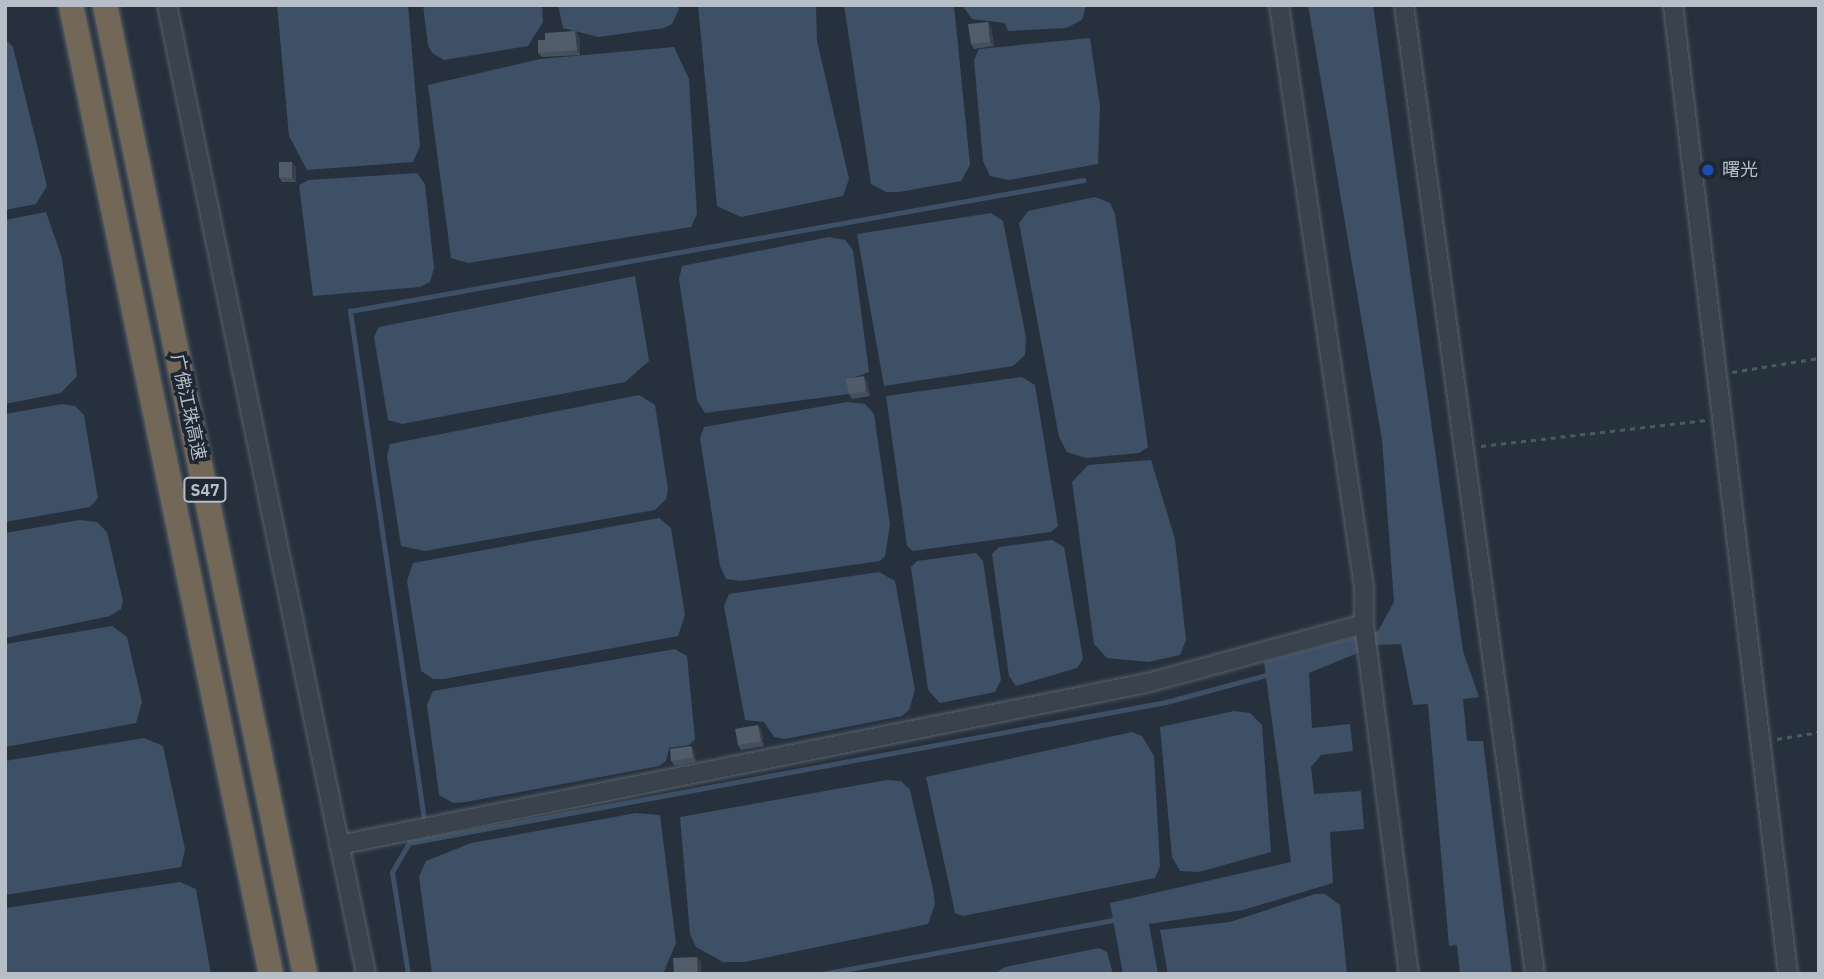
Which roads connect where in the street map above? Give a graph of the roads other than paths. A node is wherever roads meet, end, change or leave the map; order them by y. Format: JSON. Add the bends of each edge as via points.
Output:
{"nodes":[{"id":1,"x":71,"y":5,"type":"edge"},
{"id":2,"x":104,"y":5,"type":"edge"},
{"id":3,"x":167,"y":5,"type":"edge"},
{"id":4,"x":1279,"y":5,"type":"edge"},
{"id":5,"x":1404,"y":5,"type":"edge"},
{"id":6,"x":1673,"y":5,"type":"edge"},
{"id":7,"x":1364,"y":624,"type":"junction"},
{"id":8,"x":339,"y":845,"type":"junction"},
{"id":9,"x":271,"y":974,"type":"edge"},
{"id":10,"x":305,"y":974,"type":"edge"},
{"id":11,"x":366,"y":974,"type":"edge"},
{"id":12,"x":1409,"y":974,"type":"edge"},
{"id":13,"x":1535,"y":974,"type":"edge"},
{"id":14,"x":1788,"y":974,"type":"edge"}],
"edges":[{"from":1,"to":9,"type":"highway","name":"广佛江珠高速","number":"S47"},
{"from":2,"to":10,"type":"highway","name":"广佛江珠高速","number":"S47"},
{"from":3,"to":8,"type":"street"},
{"from":4,"to":7,"type":"street","via":[[1364,588]]},
{"from":5,"to":13,"type":"street"},
{"from":6,"to":14,"type":"street"},
{"from":7,"to":8,"type":"street","via":[[1147,682]]},
{"from":7,"to":12,"type":"street"},
{"from":8,"to":11,"type":"street"}]}
